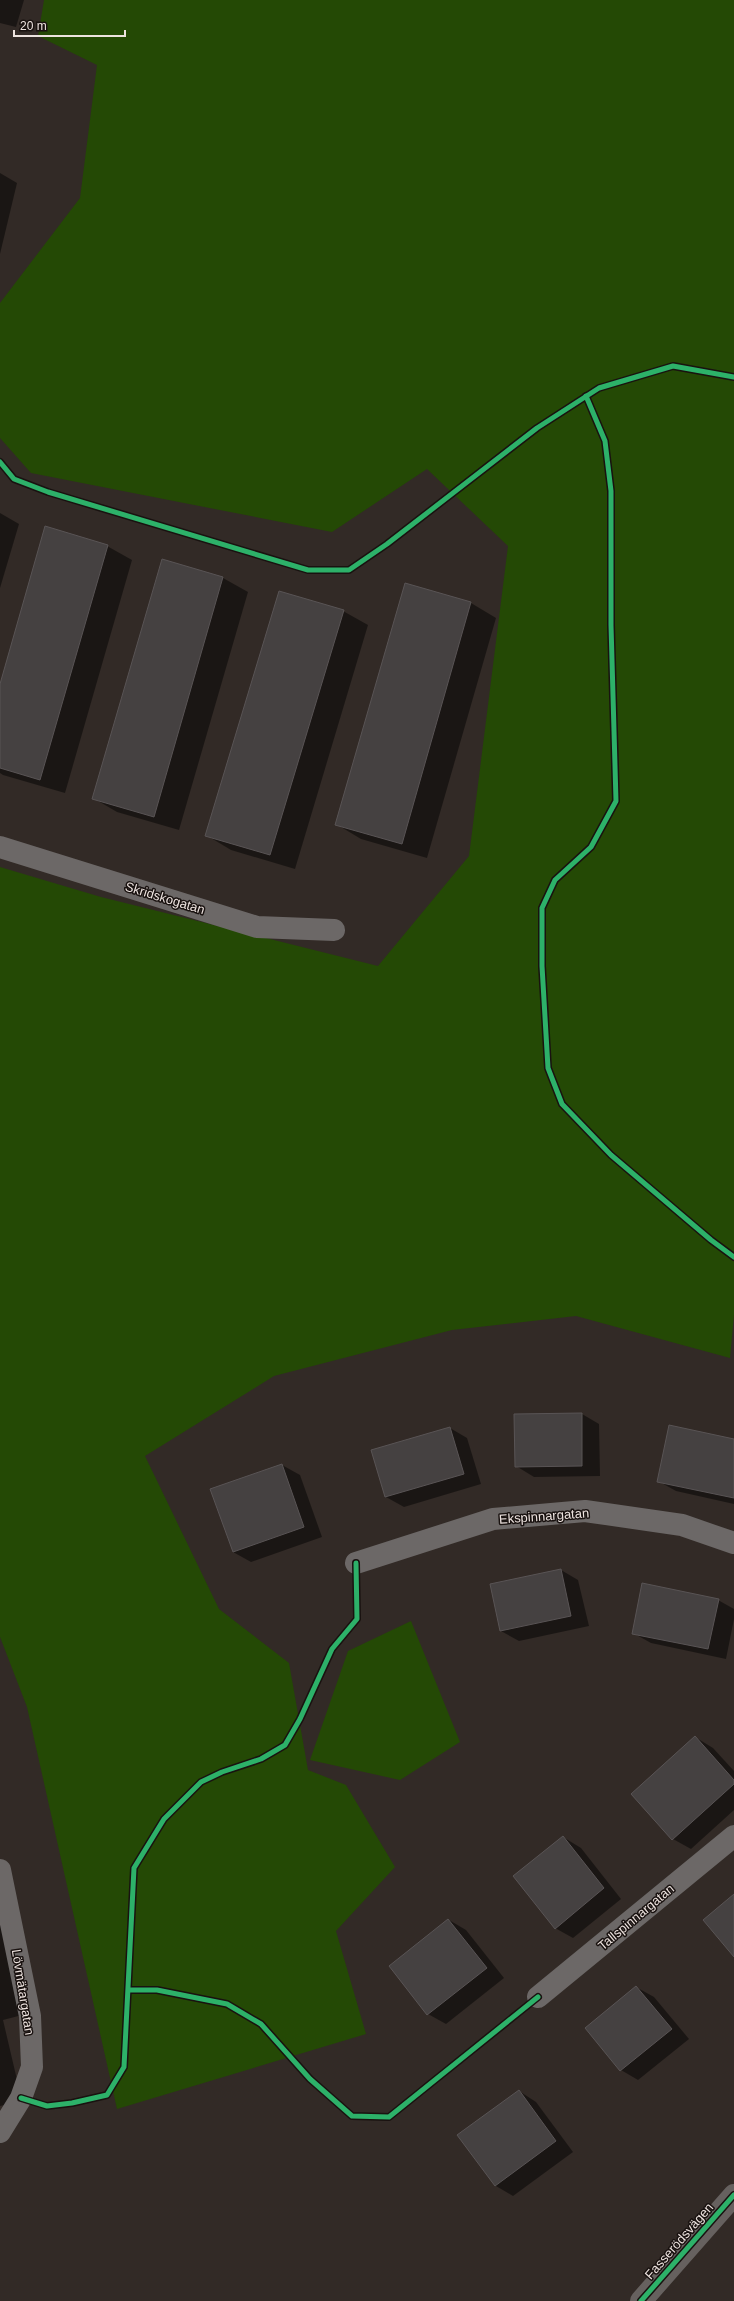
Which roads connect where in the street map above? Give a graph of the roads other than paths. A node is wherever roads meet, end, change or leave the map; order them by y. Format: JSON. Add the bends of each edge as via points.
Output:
{"nodes":[{"id":1,"x":0,"y":847,"type":"edge"},
{"id":2,"x":334,"y":930,"type":"dead end"},
{"id":3,"x":734,"y":1543,"type":"edge"},
{"id":4,"x":356,"y":1563,"type":"dead end"},
{"id":5,"x":734,"y":1836,"type":"edge"},
{"id":6,"x":0,"y":1870,"type":"edge"},
{"id":7,"x":538,"y":1998,"type":"dead end"},
{"id":8,"x":0,"y":2132,"type":"edge"},
{"id":9,"x":734,"y":2195,"type":"edge"},
{"id":10,"x":641,"y":2301,"type":"edge"}],
"edges":[{"from":1,"to":2,"type":"street","name":"Skridskogatan","via":[[257,927]]},
{"from":3,"to":4,"type":"street","name":"Ekspinnargatan","via":[[682,1525],[585,1511],[493,1520]]},
{"from":5,"to":7,"type":"street","name":"Tallspinnargatan"},
{"from":6,"to":8,"type":"street","name":"Lövmätargatan","via":[[30,2016],[32,2067],[21,2098]]},
{"from":9,"to":10,"type":"street","name":"Fasserödsvägen"}]}
